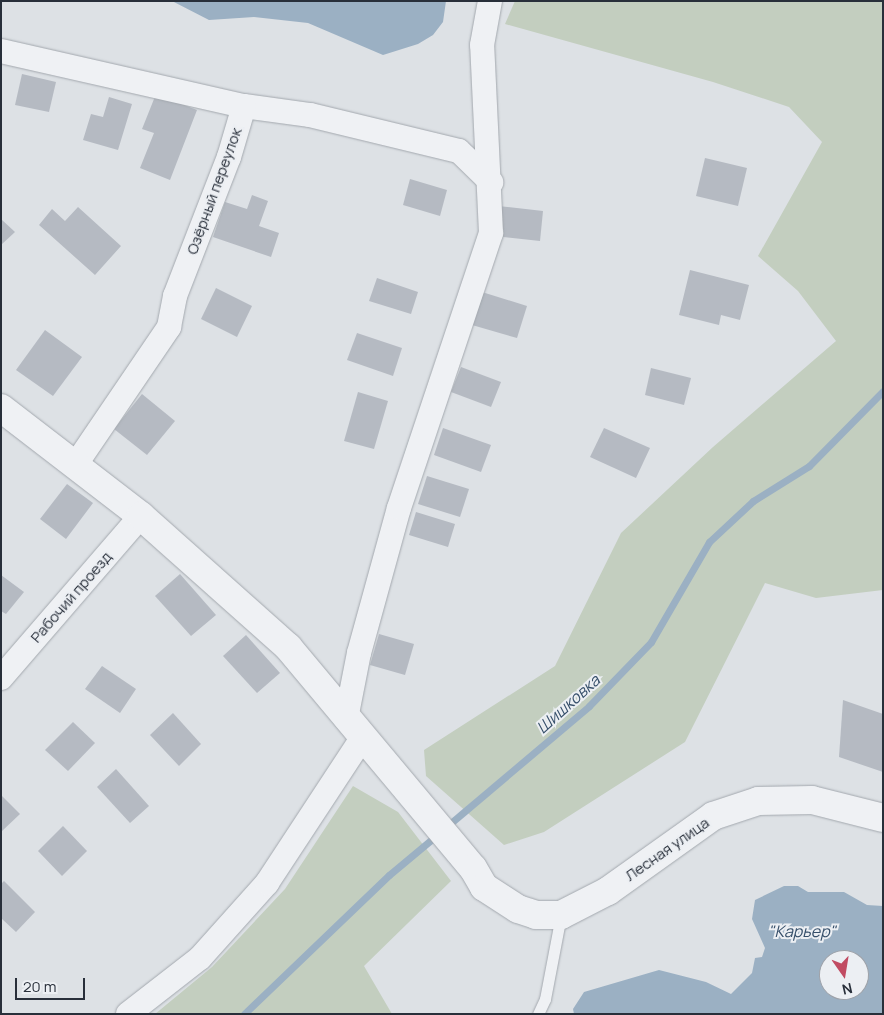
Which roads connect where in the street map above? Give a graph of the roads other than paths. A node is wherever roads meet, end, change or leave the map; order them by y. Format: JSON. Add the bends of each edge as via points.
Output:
{"nodes":[{"id":1,"x":490,"y":1,"type":"edge"},
{"id":2,"x":1,"y":51,"type":"edge"},
{"id":3,"x":244,"y":106,"type":"junction"},
{"id":4,"x":491,"y":182,"type":"junction"},
{"id":5,"x":1,"y":408,"type":"edge"},
{"id":6,"x":76,"y":464,"type":"junction"},
{"id":7,"x":141,"y":516,"type":"junction"},
{"id":8,"x":1,"y":678,"type":"edge"},
{"id":9,"x":354,"y":728,"type":"junction"},
{"id":10,"x":883,"y":818,"type":"edge"},
{"id":11,"x":561,"y":914,"type":"junction"},
{"id":12,"x":128,"y":1014,"type":"edge"},
{"id":13,"x":538,"y":1014,"type":"edge"}],
"edges":[{"from":1,"to":4,"type":"street","via":[[482,45]]},
{"from":2,"to":3,"type":"street","name":"Озёрный переулок"},
{"from":3,"to":4,"type":"street","via":[[310,115],[459,151]]},
{"from":3,"to":6,"type":"street","name":"Озёрный переулок","via":[[229,157],[175,296],[169,327]]},
{"from":4,"to":9,"type":"street","via":[[491,233],[399,508],[358,653]]},
{"from":5,"to":6,"type":"street","name":"Лесная улица"},
{"from":6,"to":7,"type":"street","name":"Лесная улица"},
{"from":7,"to":8,"type":"street","name":"Рабочий проезд"},
{"from":7,"to":9,"type":"street","name":"Лесная улица","via":[[288,647]]},
{"from":9,"to":11,"type":"street","name":"Лесная улица","via":[[473,868],[484,887],[518,909],[536,916]]},
{"from":9,"to":12,"type":"street","via":[[267,883],[200,958]]},
{"from":10,"to":11,"type":"street","name":"Лесная улица","via":[[812,800],[758,801],[713,816],[608,891]]},
{"from":11,"to":13,"type":"lane","via":[[545,999]]}]}
